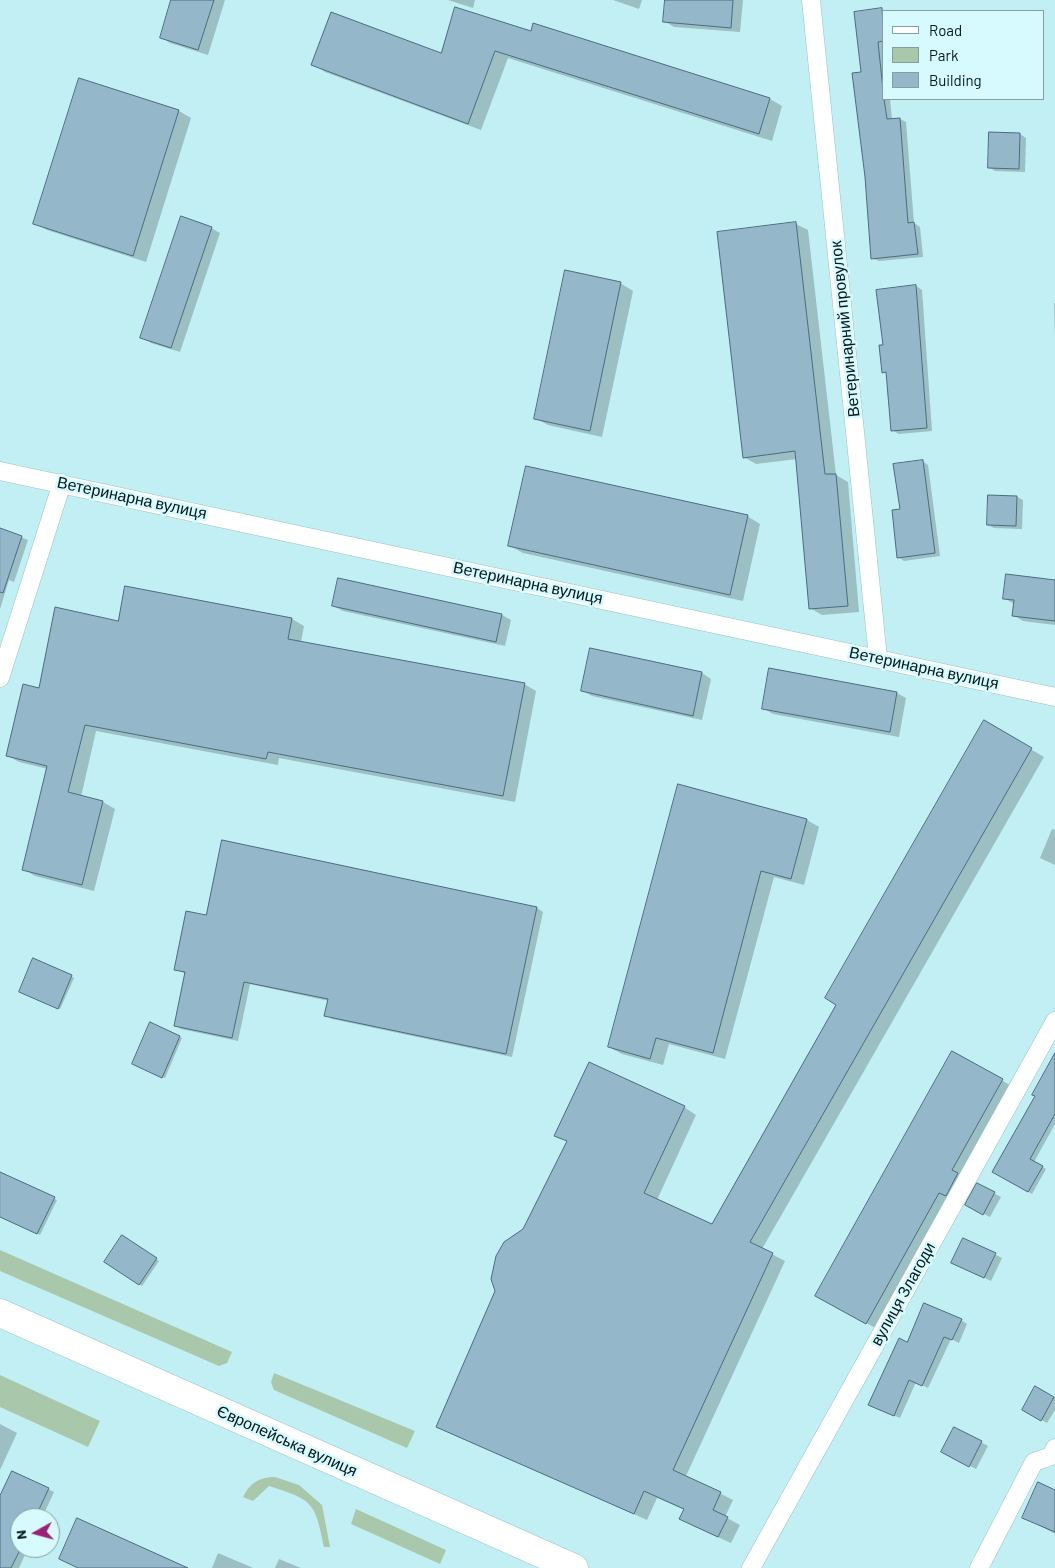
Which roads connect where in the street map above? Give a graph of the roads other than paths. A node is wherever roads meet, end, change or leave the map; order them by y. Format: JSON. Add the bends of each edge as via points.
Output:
{"nodes":[{"id":1,"x":812,"y":0,"type":"edge"},
{"id":2,"x":0,"y":471,"type":"edge"},
{"id":3,"x":62,"y":483,"type":"junction"},
{"id":4,"x":878,"y":658,"type":"junction"},
{"id":5,"x":0,"y":678,"type":"edge"},
{"id":6,"x":1055,"y":696,"type":"edge"},
{"id":7,"x":1055,"y":1021,"type":"edge"},
{"id":8,"x":0,"y":1313,"type":"edge"},
{"id":9,"x":1055,"y":1448,"type":"edge"},
{"id":10,"x":574,"y":1568,"type":"edge"},
{"id":11,"x":751,"y":1568,"type":"edge"},
{"id":12,"x":979,"y":1568,"type":"edge"}],
"edges":[{"from":1,"to":4,"type":"street","name":"Ветеринарний провулок"},
{"from":2,"to":3,"type":"street","name":"Ветеринарна вулиця"},
{"from":3,"to":4,"type":"street","name":"Ветеринарна вулиця"},
{"from":3,"to":5,"type":"street"},
{"from":4,"to":6,"type":"street","name":"Ветеринарна вулиця"},
{"from":7,"to":11,"type":"street","name":"вулиця Злагоди"},
{"from":8,"to":10,"type":"highway","name":"Європейська вулиця"},
{"from":9,"to":12,"type":"street","via":[[1051,1456],[1034,1462]]}]}
